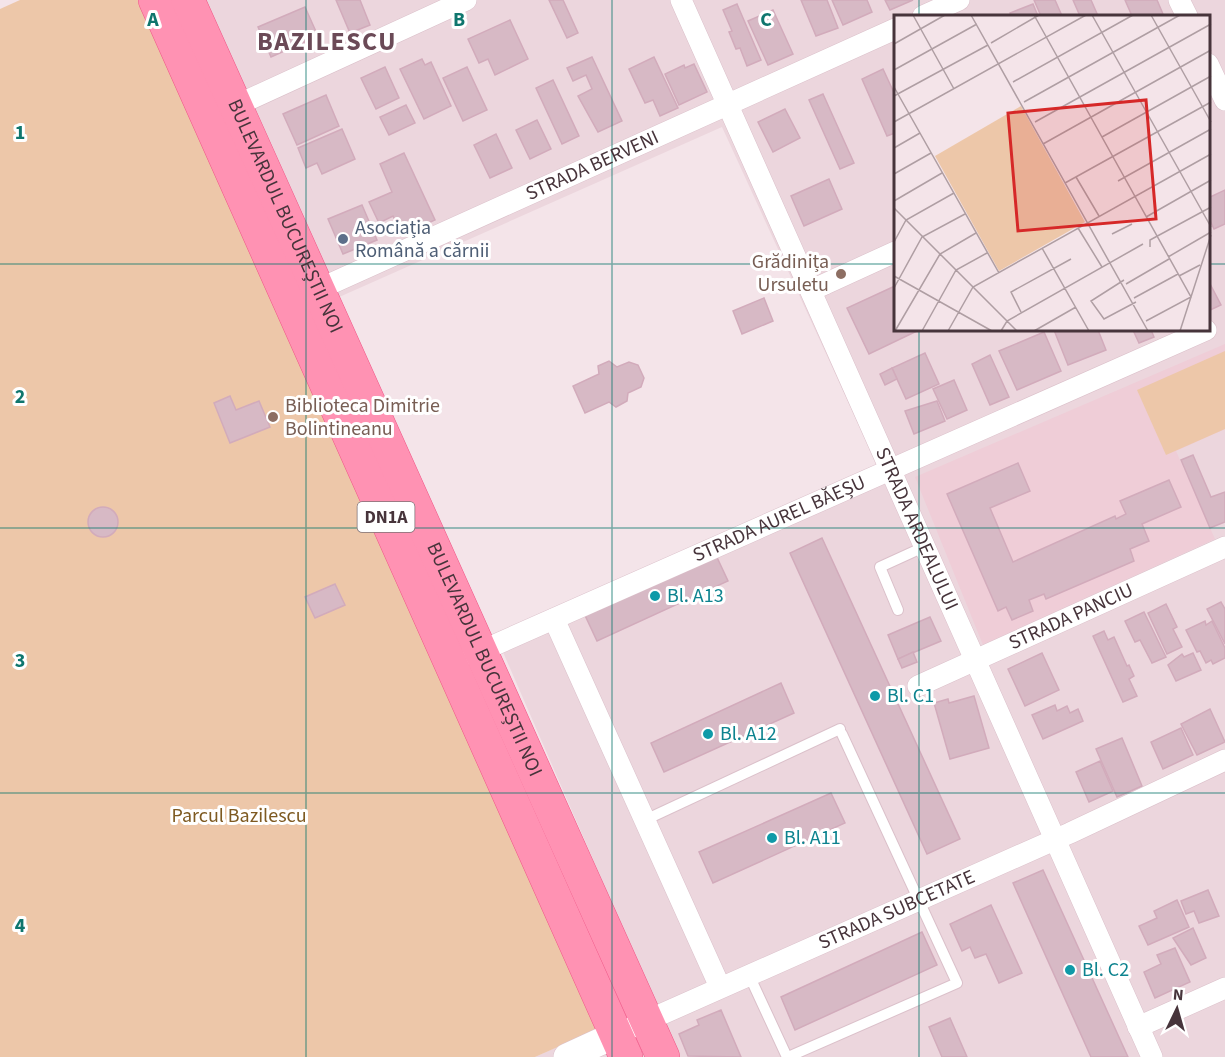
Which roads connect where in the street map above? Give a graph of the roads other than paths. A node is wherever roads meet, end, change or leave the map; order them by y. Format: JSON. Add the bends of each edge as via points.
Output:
{"nodes":[{"id":1,"x":155,"y":0,"type":"edge"},
{"id":2,"x":188,"y":0,"type":"edge"},
{"id":3,"x":466,"y":0,"type":"edge"},
{"id":4,"x":681,"y":0,"type":"edge"},
{"id":5,"x":959,"y":0,"type":"edge"},
{"id":6,"x":1179,"y":0,"type":"edge"},
{"id":7,"x":924,"y":15,"type":"edge"},
{"id":8,"x":1186,"y":15,"type":"edge"},
{"id":9,"x":894,"y":29,"type":"edge"},
{"id":10,"x":1210,"y":66,"type":"edge"},
{"id":11,"x":1225,"y":101,"type":"edge"},
{"id":12,"x":728,"y":104,"type":"junction"},
{"id":13,"x":235,"y":106,"type":"junction"},
{"id":14,"x":1210,"y":108,"type":"edge"},
{"id":15,"x":894,"y":252,"type":"edge"},
{"id":16,"x":812,"y":290,"type":"junction"},
{"id":17,"x":304,"y":296,"type":"junction"},
{"id":18,"x":1225,"y":322,"type":"edge"},
{"id":19,"x":1210,"y":328,"type":"edge"},
{"id":20,"x":1200,"y":332,"type":"edge"},
{"id":21,"x":893,"y":471,"type":"junction"},
{"id":22,"x":926,"y":546,"type":"junction"},
{"id":23,"x":1225,"y":547,"type":"edge"},
{"id":24,"x":898,"y":610,"type":"dead end"},
{"id":25,"x":554,"y":619,"type":"junction"},
{"id":26,"x":467,"y":658,"type":"junction"},
{"id":27,"x":976,"y":659,"type":"junction"},
{"id":28,"x":918,"y":686,"type":"dead end"},
{"id":29,"x":1225,"y":760,"type":"edge"},
{"id":30,"x":645,"y":820,"type":"junction"},
{"id":31,"x":1056,"y":839,"type":"junction"},
{"id":32,"x":920,"y":900,"type":"junction"},
{"id":33,"x":749,"y":975,"type":"junction"},
{"id":34,"x":720,"y":987,"type":"junction"},
{"id":35,"x":1225,"y":988,"type":"edge"},
{"id":36,"x":647,"y":1020,"type":"junction"},
{"id":37,"x":1138,"y":1027,"type":"junction"},
{"id":38,"x":622,"y":1046,"type":"edge"},
{"id":39,"x":567,"y":1057,"type":"edge"},
{"id":40,"x":663,"y":1057,"type":"edge"},
{"id":41,"x":787,"y":1057,"type":"edge"},
{"id":42,"x":1152,"y":1057,"type":"edge"}],
"edges":[{"from":1,"to":17,"type":"main road","name":"BULEVARDUL BUCUREȘTII NOI","number":"DN1A"},
{"from":2,"to":13,"type":"main road","name":"BULEVARDUL BUCUREȘTII NOI","number":"DN1A"},
{"from":3,"to":13,"type":"street"},
{"from":4,"to":12,"type":"street","name":"STRADA ARDEALULUI"},
{"from":5,"to":7,"type":"street"},
{"from":6,"to":8,"type":"street"},
{"from":9,"to":12,"type":"street","name":"STRADA BERVENI"},
{"from":10,"to":11,"type":"street"},
{"from":11,"to":14,"type":"street"},
{"from":12,"to":16,"type":"street","name":"STRADA ARDEALULUI"},
{"from":12,"to":17,"type":"street","name":"STRADA BERVENI"},
{"from":13,"to":17,"type":"main road","name":"BULEVARDUL BUCUREȘTII NOI","number":"DN1A"},
{"from":15,"to":16,"type":"street"},
{"from":16,"to":21,"type":"street","name":"STRADA ARDEALULUI"},
{"from":17,"to":26,"type":"main road","name":"BULEVARDUL BUCUREȘTII NOI","number":"DN1A"},
{"from":18,"to":19,"type":"street","name":"STRADA AUREL BĂEȘU"},
{"from":20,"to":21,"type":"street","name":"STRADA AUREL BĂEȘU"},
{"from":21,"to":22,"type":"street","name":"STRADA ARDEALULUI"},
{"from":21,"to":25,"type":"street","name":"STRADA AUREL BĂEȘU"},
{"from":22,"to":24,"type":"lane","via":[[880,567]]},
{"from":22,"to":27,"type":"street","name":"STRADA ARDEALULUI"},
{"from":23,"to":27,"type":"street","name":"STRADA PANCIU"},
{"from":25,"to":26,"type":"street","name":"STRADA AUREL BĂEȘU"},
{"from":25,"to":30,"type":"street"},
{"from":26,"to":36,"type":"main road","name":"BULEVARDUL BUCUREȘTII NOI","number":"DN1A"},
{"from":26,"to":38,"type":"main road","name":"BULEVARDUL BUCUREȘTII NOI","number":"DN1A"},
{"from":27,"to":28,"type":"street","name":"STRADA PANCIU"},
{"from":27,"to":31,"type":"street","name":"STRADA ARDEALULUI"},
{"from":29,"to":31,"type":"street","name":"STRADA SUBCETATE"},
{"from":30,"to":32,"type":"lane","via":[[841,731]]},
{"from":30,"to":34,"type":"street"},
{"from":31,"to":32,"type":"street","name":"STRADA SUBCETATE"},
{"from":31,"to":37,"type":"street","name":"STRADA ARDEALULUI"},
{"from":32,"to":33,"type":"street","name":"STRADA SUBCETATE"},
{"from":32,"to":41,"type":"lane","via":[[957,983]]},
{"from":33,"to":34,"type":"street","name":"STRADA SUBCETATE"},
{"from":33,"to":41,"type":"lane"},
{"from":34,"to":36,"type":"street","name":"STRADA SUBCETATE"},
{"from":35,"to":37,"type":"street"},
{"from":36,"to":38,"type":"street","name":"STRADA SUBCETATE"},
{"from":36,"to":40,"type":"main road","name":"BULEVARDUL BUCUREȘTII NOI","number":"DN1A"},
{"from":37,"to":42,"type":"street","name":"STRADA ARDEALULUI"},
{"from":38,"to":39,"type":"street","name":"STRADA SUBCETATE"}]}
